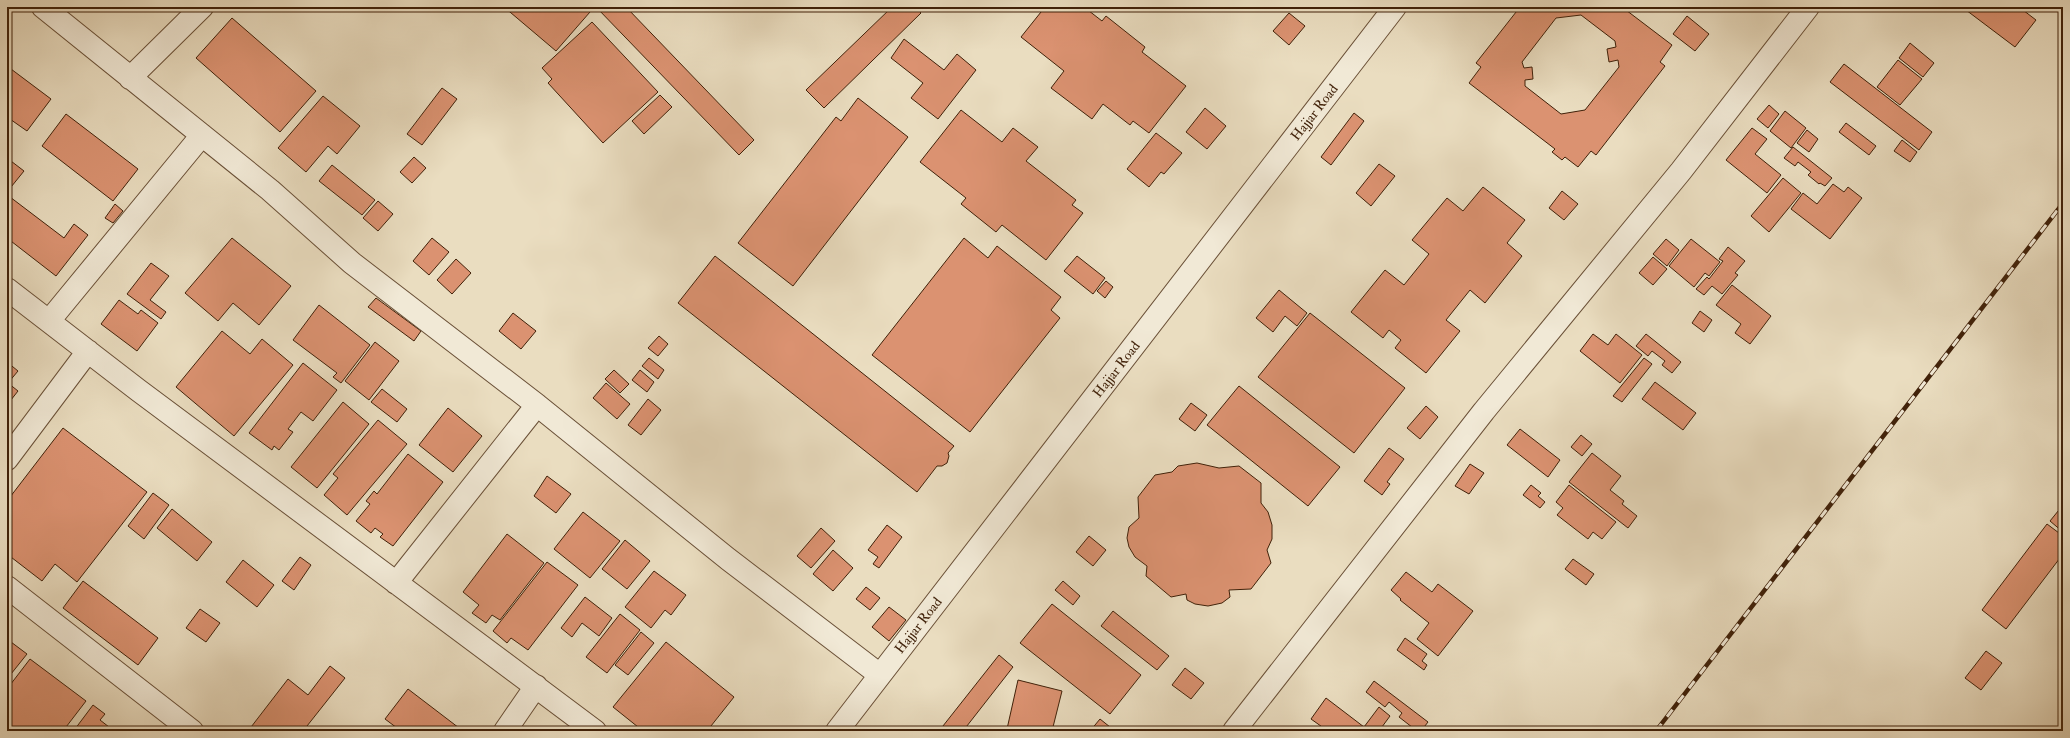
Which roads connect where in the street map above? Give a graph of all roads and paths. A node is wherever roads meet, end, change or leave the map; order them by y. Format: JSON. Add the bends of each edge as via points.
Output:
{"nodes":[{"id":1,"x":44,"y":7,"type":"edge"},
{"id":2,"x":202,"y":7,"type":"edge"},
{"id":3,"x":1395,"y":7,"type":"edge"},
{"id":4,"x":1808,"y":7,"type":"edge"},
{"id":5,"x":130,"y":78,"type":"junction"},
{"id":6,"x":202,"y":135,"type":"junction"},
{"id":7,"x":7,"y":289,"type":"edge"},
{"id":8,"x":49,"y":321,"type":"junction"},
{"id":9,"x":88,"y":351,"type":"junction"},
{"id":10,"x":537,"y":405,"type":"junction"},
{"id":11,"x":7,"y":458,"type":"edge"},
{"id":12,"x":396,"y":583,"type":"junction"},
{"id":13,"x":7,"y":587,"type":"edge"},
{"id":14,"x":880,"y":674,"type":"junction"},
{"id":15,"x":536,"y":686,"type":"junction"},
{"id":16,"x":192,"y":731,"type":"edge"},
{"id":17,"x":505,"y":731,"type":"edge"},
{"id":18,"x":595,"y":731,"type":"edge"},
{"id":19,"x":837,"y":731,"type":"edge"},
{"id":20,"x":1234,"y":731,"type":"edge"}],
"edges":[{"from":1,"to":5,"type":"street"},
{"from":2,"to":5,"type":"street"},
{"from":3,"to":14,"type":"street","name":"Hajjar Road"},
{"from":4,"to":20,"type":"street","via":[[1681,171],[1484,411]]},
{"from":5,"to":6,"type":"street"},
{"from":6,"to":8,"type":"street"},
{"from":6,"to":10,"type":"street","via":[[270,190],[352,263]]},
{"from":7,"to":8,"type":"street"},
{"from":8,"to":9,"type":"street"},
{"from":9,"to":11,"type":"street"},
{"from":9,"to":12,"type":"street"},
{"from":10,"to":12,"type":"street"},
{"from":10,"to":14,"type":"street","via":[[728,559]]},
{"from":12,"to":15,"type":"street"},
{"from":13,"to":16,"type":"street"},
{"from":14,"to":19,"type":"street","name":"Hajjar Road"},
{"from":15,"to":17,"type":"street"},
{"from":15,"to":18,"type":"street"}]}
